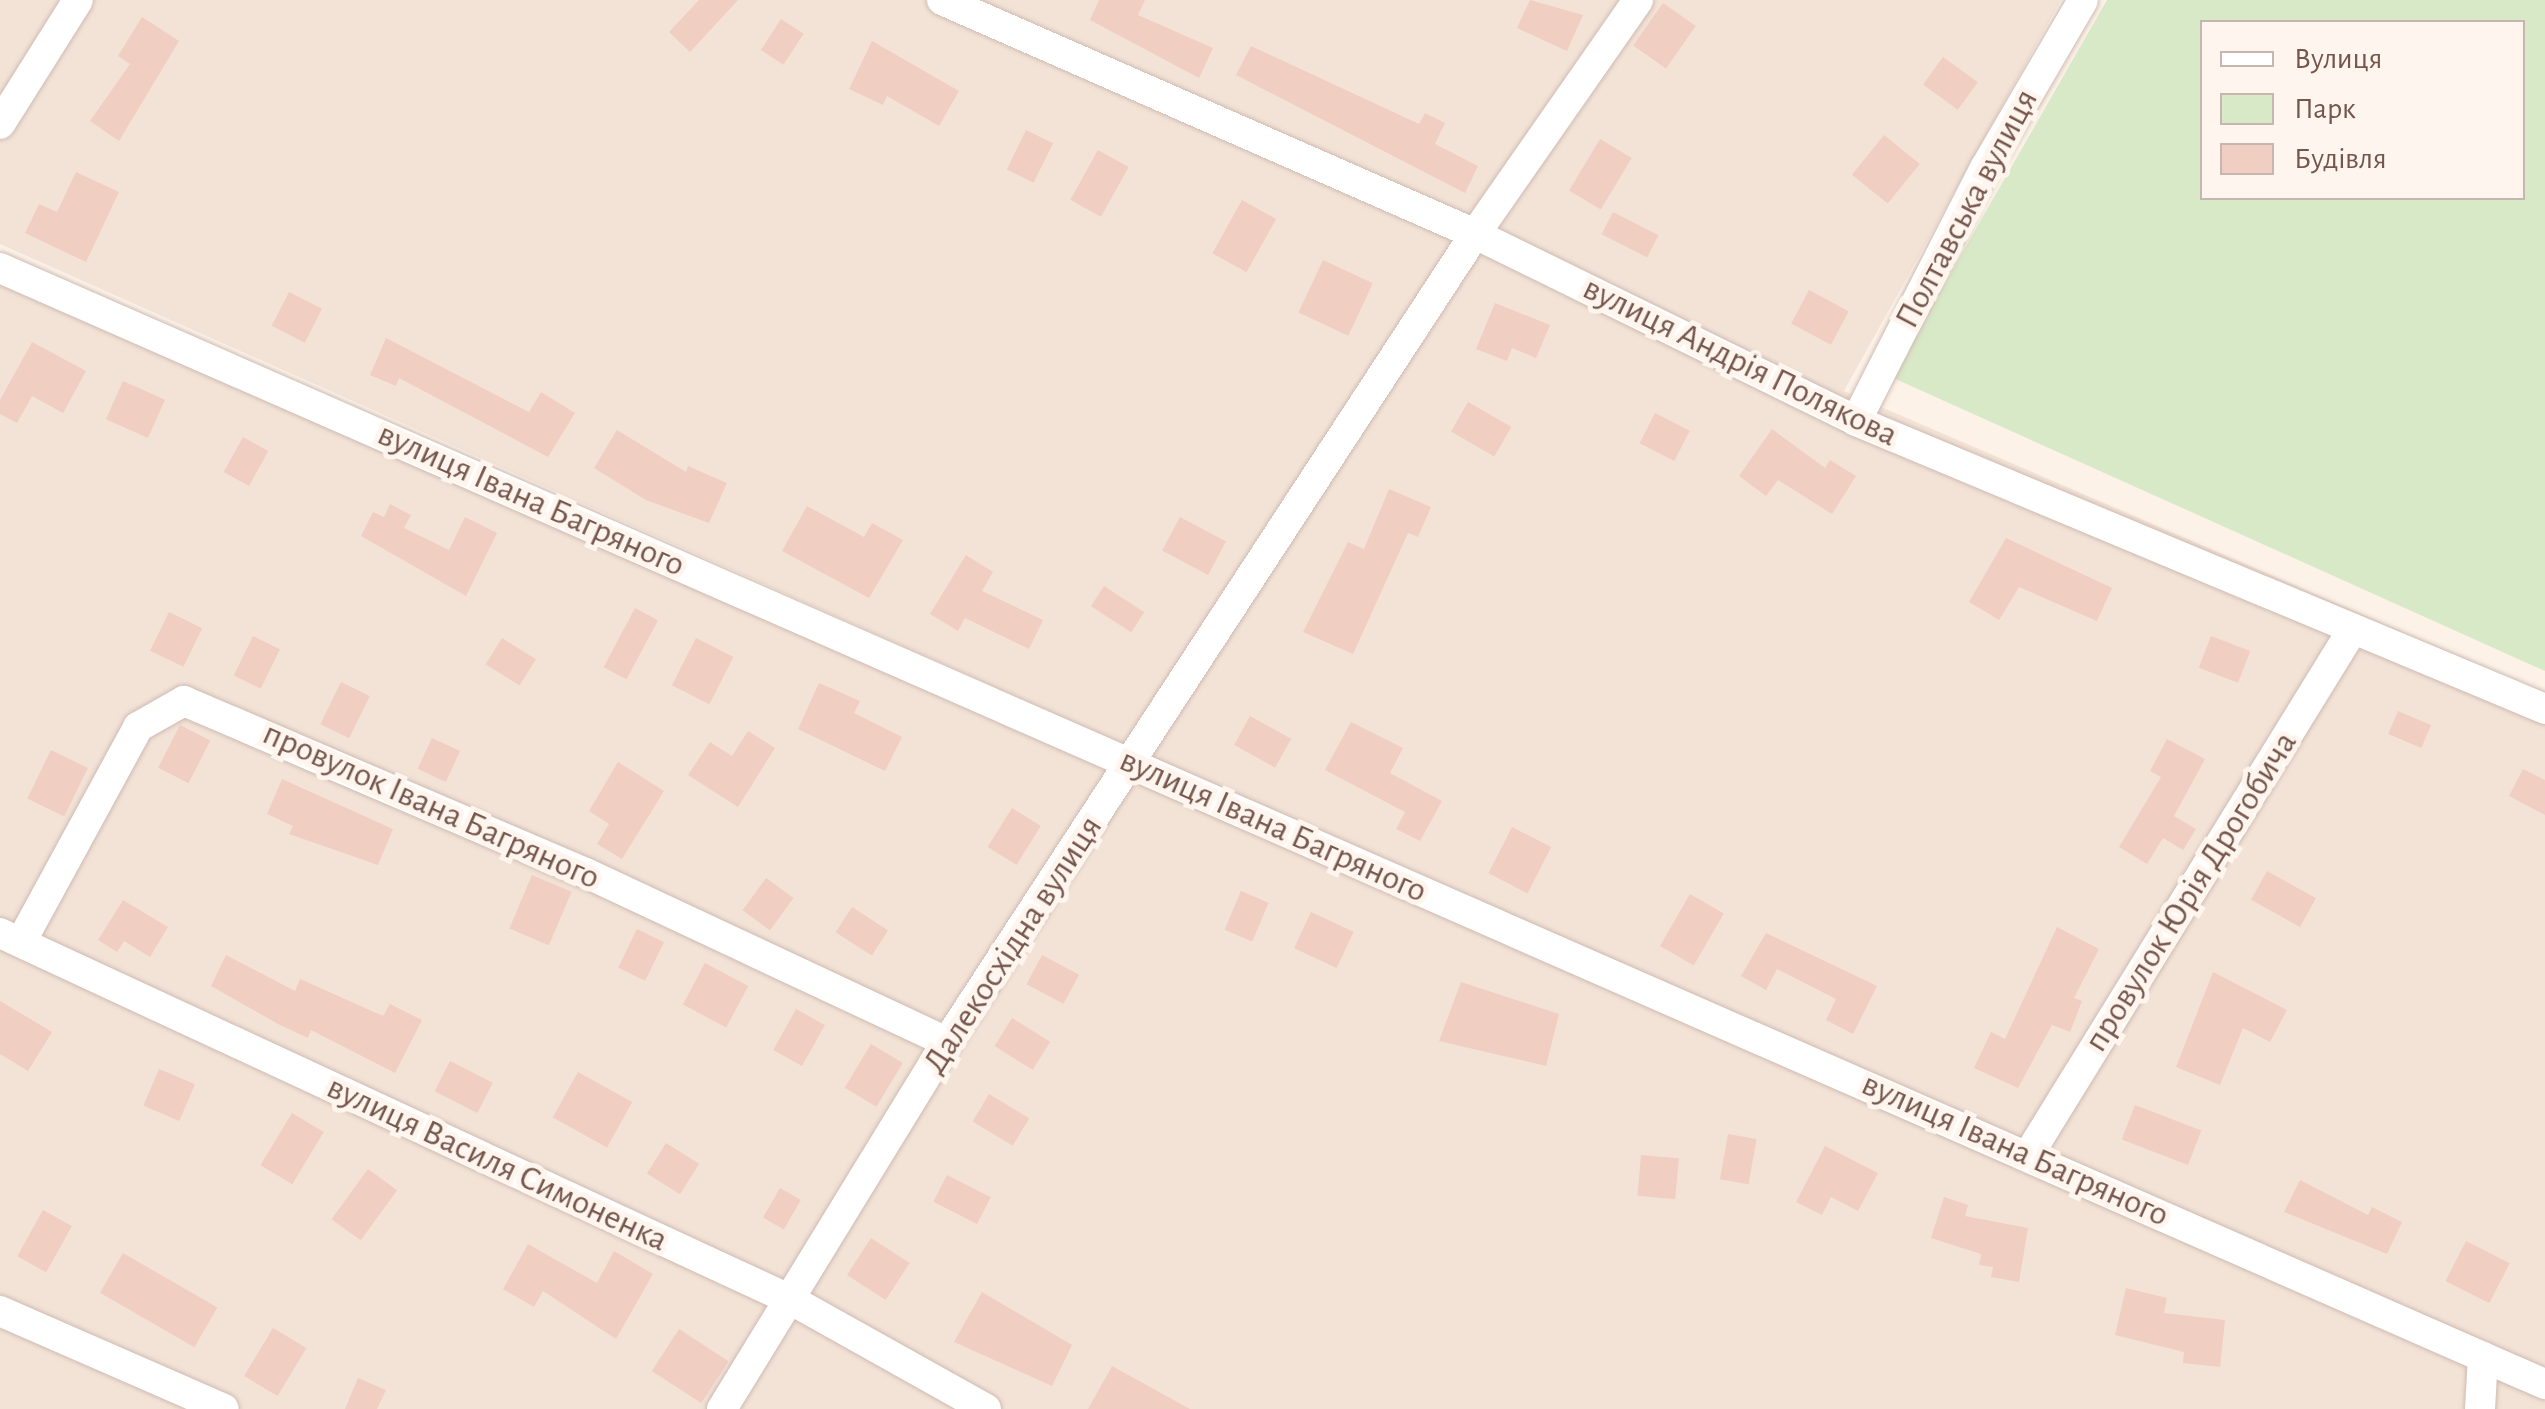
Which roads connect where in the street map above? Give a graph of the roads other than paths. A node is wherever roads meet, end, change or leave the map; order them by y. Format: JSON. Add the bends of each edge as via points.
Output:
{"nodes":[{"id":1,"x":78,"y":0,"type":"edge"},
{"id":2,"x":942,"y":0,"type":"edge"},
{"id":3,"x":1638,"y":0,"type":"edge"},
{"id":4,"x":2082,"y":0,"type":"edge"},
{"id":5,"x":0,"y":124,"type":"edge"},
{"id":6,"x":1475,"y":234,"type":"junction"},
{"id":7,"x":0,"y":268,"type":"edge"},
{"id":8,"x":1856,"y":421,"type":"junction"},
{"id":9,"x":2353,"y":628,"type":"junction"},
{"id":10,"x":2545,"y":709,"type":"edge"},
{"id":11,"x":1134,"y":764,"type":"junction"},
{"id":12,"x":11,"y":938,"type":"edge"},
{"id":13,"x":947,"y":1042,"type":"junction"},
{"id":14,"x":2029,"y":1154,"type":"junction"},
{"id":15,"x":792,"y":1301,"type":"junction"},
{"id":16,"x":0,"y":1310,"type":"edge"},
{"id":17,"x":2484,"y":1357,"type":"junction"},
{"id":18,"x":2545,"y":1384,"type":"edge"},
{"id":19,"x":224,"y":1409,"type":"edge"},
{"id":20,"x":722,"y":1409,"type":"edge"},
{"id":21,"x":986,"y":1409,"type":"edge"},
{"id":22,"x":2480,"y":1409,"type":"edge"}],
"edges":[{"from":1,"to":5,"type":"street"},
{"from":2,"to":6,"type":"street","name":"вулиця Андрія Полякова"},
{"from":3,"to":6,"type":"street","name":"Далекосхідна вулиця"},
{"from":4,"to":8,"type":"street","name":"Полтавська вулиця","via":[[1985,168]]},
{"from":6,"to":8,"type":"street","name":"вулиця Андрія Полякова"},
{"from":6,"to":11,"type":"street","name":"Далекосхідна вулиця"},
{"from":7,"to":11,"type":"street","name":"вулиця Івана Багряного"},
{"from":8,"to":9,"type":"street","name":"вулиця Андрія Полякова"},
{"from":9,"to":10,"type":"street","name":"вулиця Андрія Полякова"},
{"from":9,"to":14,"type":"street","name":"провулок Юрія Дрогобича"},
{"from":11,"to":13,"type":"street","name":"Далекосхідна вулиця"},
{"from":11,"to":14,"type":"street","name":"вулиця Івана Багряного"},
{"from":12,"to":13,"type":"street","name":"провулок Івана Багряного","via":[[138,727],[184,701],[586,873]]},
{"from":12,"to":15,"type":"street","name":"вулиця Василя Симоненка"},
{"from":13,"to":15,"type":"street","name":"Далекосхідна вулиця"},
{"from":14,"to":17,"type":"street","name":"вулиця Івана Багряного"},
{"from":15,"to":20,"type":"street","name":"Далекосхідна вулиця"},
{"from":15,"to":21,"type":"street","name":"вулиця Василя Симоненка"},
{"from":16,"to":19,"type":"street"},
{"from":17,"to":18,"type":"street","name":"вулиця Івана Багряного"},
{"from":17,"to":22,"type":"street"}]}
